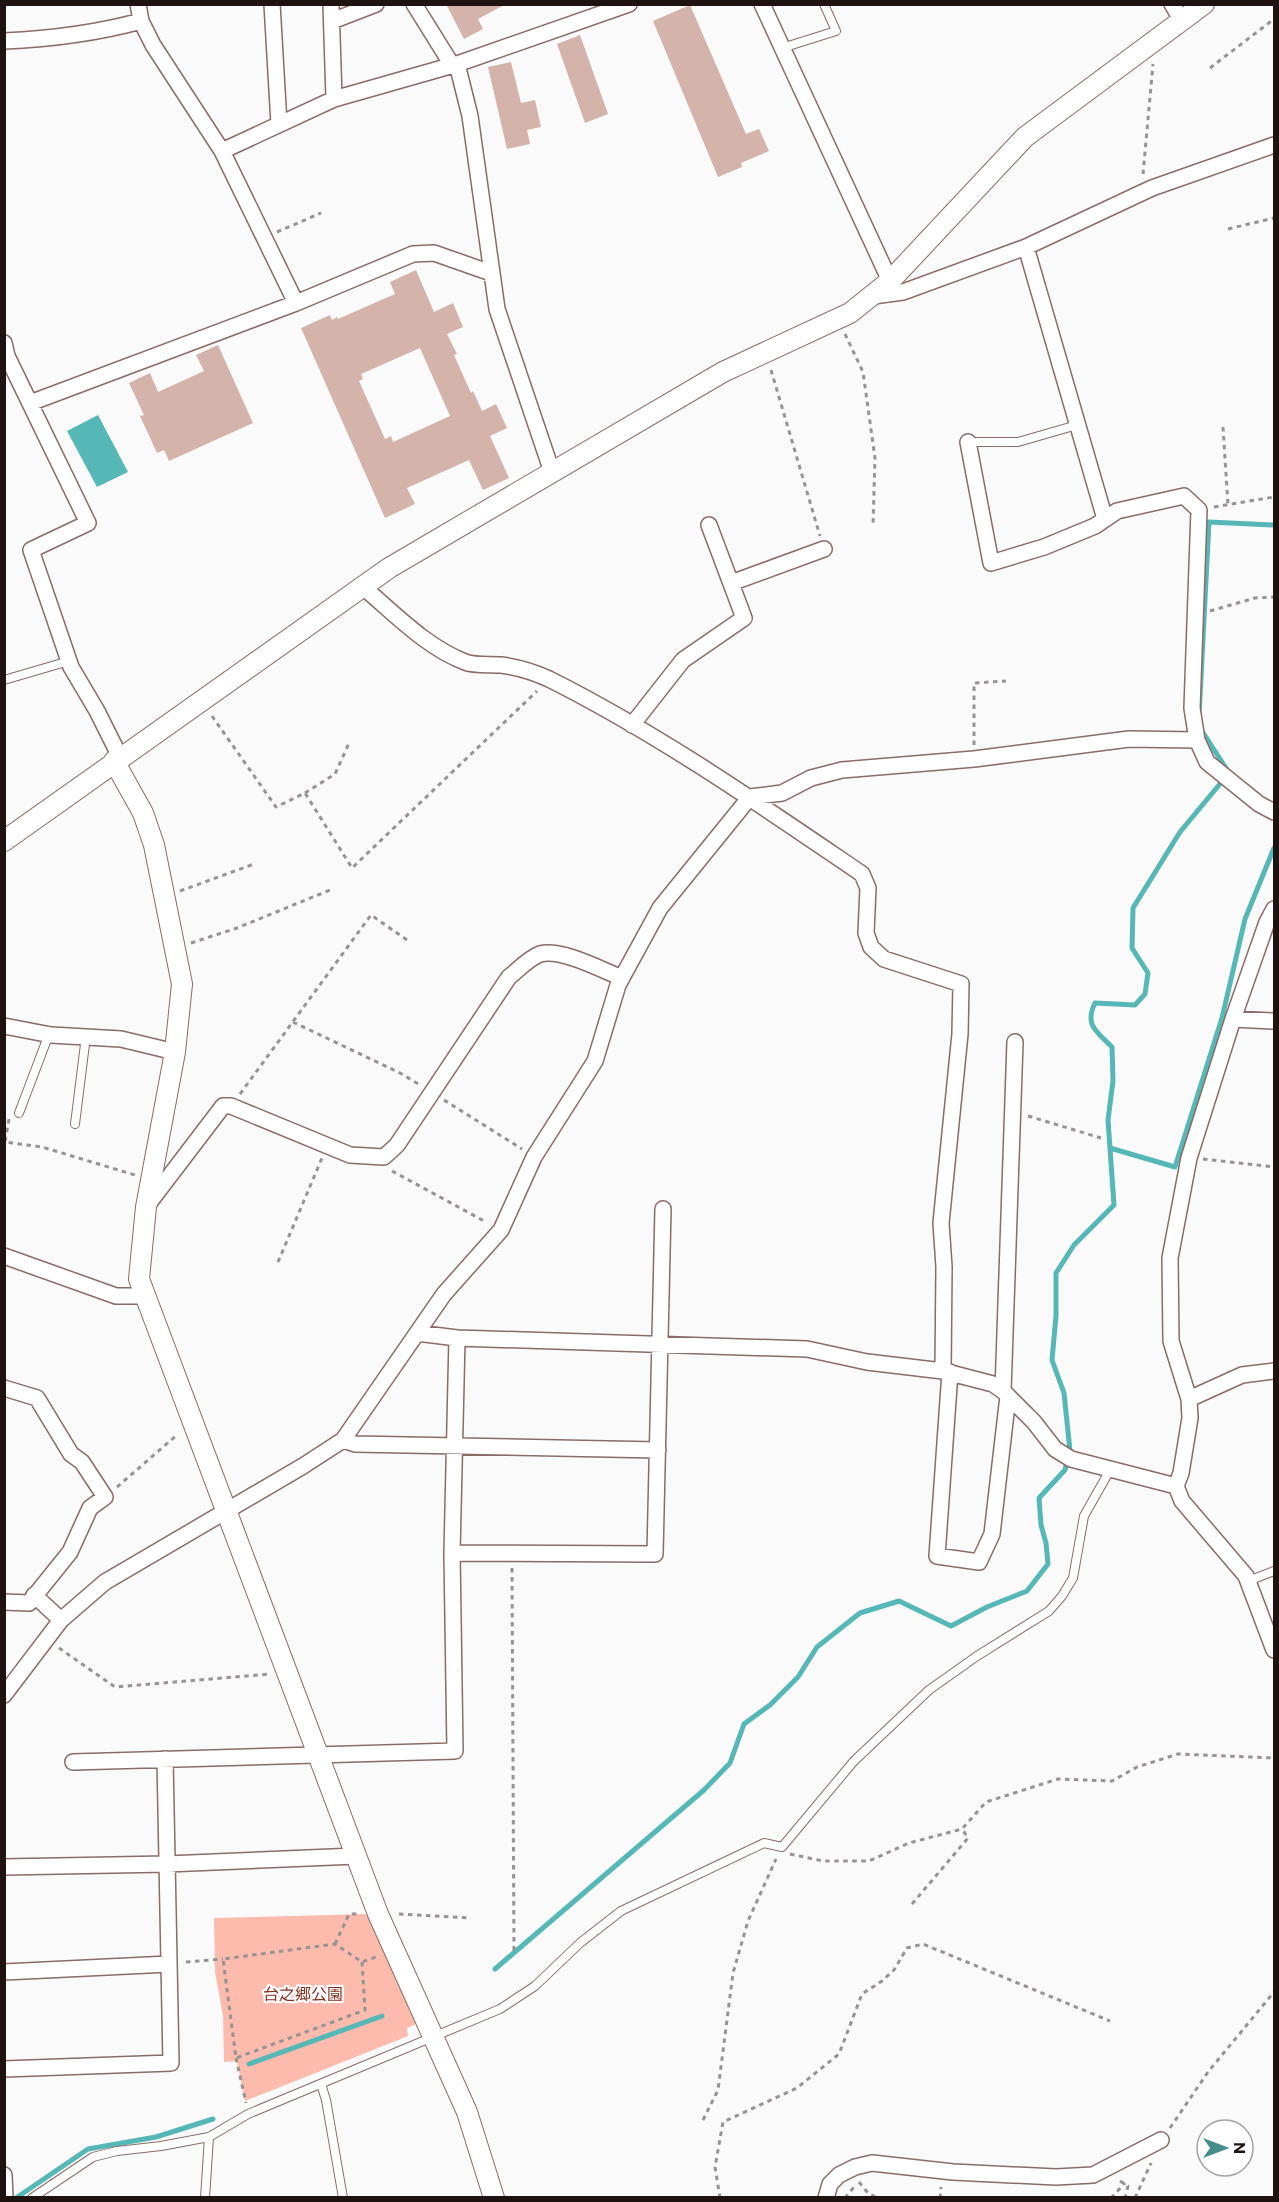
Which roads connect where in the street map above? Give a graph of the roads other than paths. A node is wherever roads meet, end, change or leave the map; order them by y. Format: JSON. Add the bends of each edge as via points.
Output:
{"nodes":[{"id":1,"x":138,"y":4,"type":"edge"},
{"id":2,"x":272,"y":4,"type":"edge"},
{"id":3,"x":331,"y":4,"type":"edge"},
{"id":4,"x":376,"y":4,"type":"edge"},
{"id":5,"x":414,"y":4,"type":"edge"},
{"id":6,"x":762,"y":4,"type":"edge"},
{"id":7,"x":824,"y":4,"type":"edge"},
{"id":8,"x":1204,"y":4,"type":"edge"},
{"id":9,"x":624,"y":5,"type":"edge"},
{"id":10,"x":1177,"y":13,"type":"edge"},
{"id":11,"x":141,"y":21,"type":"junction"},
{"id":12,"x":332,"y":21,"type":"junction"},
{"id":13,"x":4,"y":41,"type":"edge"},
{"id":14,"x":782,"y":48,"type":"junction"},
{"id":15,"x":455,"y":65,"type":"junction"},
{"id":16,"x":334,"y":99,"type":"junction"},
{"id":17,"x":279,"y":124,"type":"junction"},
{"id":18,"x":1275,"y":145,"type":"edge"},
{"id":19,"x":222,"y":151,"type":"junction"},
{"id":20,"x":1026,"y":247,"type":"junction"},
{"id":21,"x":491,"y":273,"type":"junction"},
{"id":22,"x":890,"y":281,"type":"junction"},
{"id":23,"x":873,"y":296,"type":"junction"},
{"id":24,"x":296,"y":303,"type":"junction"},
{"id":25,"x":4,"y":343,"type":"edge"},
{"id":26,"x":30,"y":403,"type":"junction"},
{"id":27,"x":1077,"y":425,"type":"junction"},
{"id":28,"x":968,"y":442,"type":"joint"},
{"id":29,"x":552,"y":472,"type":"junction"},
{"id":30,"x":1105,"y":519,"type":"junction"},
{"id":31,"x":709,"y":525,"type":"dead end"},
{"id":32,"x":824,"y":549,"type":"road end"},
{"id":33,"x":731,"y":583,"type":"junction"},
{"id":34,"x":363,"y":587,"type":"junction"},
{"id":35,"x":69,"y":661,"type":"junction"},
{"id":36,"x":4,"y":681,"type":"edge"},
{"id":37,"x":632,"y":725,"type":"junction"},
{"id":38,"x":1197,"y":740,"type":"junction"},
{"id":39,"x":117,"y":759,"type":"junction"},
{"id":40,"x":750,"y":797,"type":"junction"},
{"id":41,"x":1275,"y":812,"type":"edge"},
{"id":42,"x":4,"y":841,"type":"edge"},
{"id":43,"x":1275,"y":909,"type":"edge"},
{"id":44,"x":622,"y":978,"type":"junction"},
{"id":45,"x":1233,"y":1019,"type":"junction"},
{"id":46,"x":1275,"y":1021,"type":"edge"},
{"id":47,"x":4,"y":1026,"type":"edge"},
{"id":48,"x":50,"y":1034,"type":"junction"},
{"id":49,"x":86,"y":1036,"type":"junction"},
{"id":50,"x":1015,"y":1042,"type":"dead end"},
{"id":51,"x":175,"y":1052,"type":"junction"},
{"id":52,"x":19,"y":1113,"type":"dead end"},
{"id":53,"x":75,"y":1124,"type":"dead end"},
{"id":54,"x":146,"y":1207,"type":"junction"},
{"id":55,"x":663,"y":1209,"type":"dead end"},
{"id":56,"x":4,"y":1256,"type":"edge"},
{"id":57,"x":144,"y":1296,"type":"junction"},
{"id":58,"x":417,"y":1333,"type":"junction"},
{"id":59,"x":457,"y":1338,"type":"junction"},
{"id":60,"x":661,"y":1344,"type":"junction"},
{"id":61,"x":1275,"y":1371,"type":"edge"},
{"id":62,"x":946,"y":1372,"type":"junction"},
{"id":63,"x":4,"y":1388,"type":"edge"},
{"id":64,"x":1005,"y":1393,"type":"junction"},
{"id":65,"x":1189,"y":1399,"type":"junction"},
{"id":66,"x":343,"y":1440,"type":"junction"},
{"id":67,"x":455,"y":1446,"type":"junction"},
{"id":68,"x":658,"y":1450,"type":"junction"},
{"id":69,"x":1110,"y":1470,"type":"junction"},
{"id":70,"x":1176,"y":1486,"type":"junction"},
{"id":71,"x":226,"y":1512,"type":"junction"},
{"id":72,"x":452,"y":1553,"type":"junction"},
{"id":73,"x":1275,"y":1571,"type":"edge"},
{"id":74,"x":1248,"y":1581,"type":"junction"},
{"id":75,"x":34,"y":1595,"type":"junction"},
{"id":76,"x":4,"y":1602,"type":"edge"},
{"id":77,"x":61,"y":1620,"type":"junction"},
{"id":78,"x":1275,"y":1650,"type":"edge"},
{"id":79,"x":4,"y":1695,"type":"edge"},
{"id":80,"x":319,"y":1756,"type":"junction"},
{"id":81,"x":165,"y":1759,"type":"junction"},
{"id":82,"x":73,"y":1762,"type":"dead end"},
{"id":83,"x":356,"y":1856,"type":"junction"},
{"id":84,"x":167,"y":1864,"type":"junction"},
{"id":85,"x":4,"y":1867,"type":"edge"},
{"id":86,"x":169,"y":1964,"type":"junction"},
{"id":87,"x":4,"y":1972,"type":"edge"},
{"id":88,"x":433,"y":2037,"type":"junction"},
{"id":89,"x":4,"y":2069,"type":"edge"},
{"id":90,"x":321,"y":2084,"type":"junction"},
{"id":91,"x":209,"y":2137,"type":"junction"},
{"id":92,"x":1161,"y":2140,"type":"road end"},
{"id":93,"x":4,"y":2175,"type":"edge"},
{"id":94,"x":5,"y":2198,"type":"edge"},
{"id":95,"x":32,"y":2198,"type":"edge"},
{"id":96,"x":205,"y":2198,"type":"edge"},
{"id":97,"x":343,"y":2198,"type":"edge"},
{"id":98,"x":494,"y":2198,"type":"edge"},
{"id":99,"x":826,"y":2198,"type":"edge"}],
"edges":[{"from":1,"to":11,"type":"street"},
{"from":2,"to":17,"type":"street"},
{"from":3,"to":12,"type":"street"},
{"from":4,"to":12,"type":"street"},
{"from":5,"to":15,"type":"street"},
{"from":6,"to":14,"type":"street"},
{"from":7,"to":14,"type":"lane","via":[[836,31]]},
{"from":8,"to":10,"type":"street"},
{"from":9,"to":15,"type":"street"},
{"from":10,"to":22,"type":"street","via":[[1025,137]]},
{"from":11,"to":13,"type":"street"},
{"from":11,"to":19,"type":"street"},
{"from":12,"to":16,"type":"street"},
{"from":14,"to":22,"type":"street"},
{"from":15,"to":16,"type":"street"},
{"from":15,"to":21,"type":"street","via":[[470,116]]},
{"from":16,"to":17,"type":"street"},
{"from":17,"to":19,"type":"street"},
{"from":18,"to":20,"type":"street","via":[[1142,192]]},
{"from":19,"to":24,"type":"street"},
{"from":20,"to":23,"type":"street","via":[[903,292]]},
{"from":20,"to":27,"type":"street"},
{"from":21,"to":24,"type":"street","via":[[434,253],[412,254]]},
{"from":21,"to":29,"type":"street","via":[[497,309]]},
{"from":22,"to":23,"type":"street"},
{"from":23,"to":29,"type":"street","via":[[850,313],[723,372]]},
{"from":24,"to":26,"type":"street"},
{"from":25,"to":26,"type":"street"},
{"from":26,"to":35,"type":"street","via":[[88,523],[31,550]]},
{"from":27,"to":28,"type":"lane","via":[[1018,442]]},
{"from":27,"to":30,"type":"street"},
{"from":28,"to":30,"type":"street","via":[[992,563],[1044,547]]},
{"from":29,"to":34,"type":"street","via":[[388,568]]},
{"from":30,"to":38,"type":"street","via":[[1117,511],[1184,496],[1199,510],[1192,708]]},
{"from":31,"to":33,"type":"street"},
{"from":32,"to":33,"type":"street"},
{"from":33,"to":37,"type":"street","via":[[744,618],[683,660]]},
{"from":34,"to":37,"type":"street","via":[[432,645],[466,663],[534,672]]},
{"from":34,"to":39,"type":"street"},
{"from":35,"to":36,"type":"lane"},
{"from":35,"to":39,"type":"street"},
{"from":37,"to":40,"type":"street"},
{"from":38,"to":40,"type":"street","via":[[1129,739],[974,759],[842,770],[811,778],[782,793]]},
{"from":38,"to":41,"type":"street","via":[[1207,762],[1259,804]]},
{"from":39,"to":42,"type":"street"},
{"from":39,"to":51,"type":"street","via":[[148,824],[165,897],[182,984]]},
{"from":40,"to":44,"type":"street","via":[[660,908]]},
{"from":40,"to":62,"type":"street","via":[[862,874],[868,888],[866,933],[871,947],[884,959],[961,984],[960,1034],[941,1223]]},
{"from":43,"to":45,"type":"street"},
{"from":44,"to":54,"type":"street","via":[[555,953],[540,954],[526,963],[510,977],[397,1146],[384,1157],[350,1155],[223,1106]]},
{"from":44,"to":58,"type":"street","via":[[595,1061],[534,1157],[501,1230],[444,1294]]},
{"from":45,"to":46,"type":"street"},
{"from":45,"to":65,"type":"street","via":[[1190,1158],[1170,1258],[1171,1341]]},
{"from":47,"to":48,"type":"street"},
{"from":48,"to":49,"type":"street"},
{"from":48,"to":52,"type":"lane"},
{"from":49,"to":51,"type":"street","via":[[121,1039]]},
{"from":49,"to":53,"type":"lane"},
{"from":50,"to":64,"type":"street"},
{"from":51,"to":54,"type":"street"},
{"from":54,"to":57,"type":"street","via":[[139,1279]]},
{"from":55,"to":60,"type":"street"},
{"from":56,"to":57,"type":"street","via":[[116,1296]]},
{"from":57,"to":71,"type":"street"},
{"from":58,"to":59,"type":"street"},
{"from":58,"to":66,"type":"street"},
{"from":59,"to":60,"type":"street"},
{"from":59,"to":67,"type":"street"},
{"from":60,"to":62,"type":"street","via":[[807,1349],[867,1362]]},
{"from":60,"to":68,"type":"street"},
{"from":61,"to":65,"type":"street","via":[[1242,1375]]},
{"from":62,"to":64,"type":"street","via":[[993,1384]]},
{"from":62,"to":64,"type":"street","via":[[937,1556],[979,1562],[992,1534]]},
{"from":63,"to":75,"type":"street","via":[[37,1398],[70,1454],[82,1462],[105,1497],[90,1509],[70,1552]]},
{"from":64,"to":69,"type":"street","via":[[1055,1449],[1071,1459]]},
{"from":65,"to":70,"type":"street","via":[[1188,1429]]},
{"from":66,"to":67,"type":"street","via":[[355,1444]]},
{"from":66,"to":71,"type":"street"},
{"from":67,"to":68,"type":"street"},
{"from":67,"to":72,"type":"street"},
{"from":68,"to":72,"type":"street","via":[[655,1554]]},
{"from":69,"to":70,"type":"street"},
{"from":69,"to":88,"type":"lane","via":[[1084,1516],[1073,1578],[1049,1611],[929,1690],[854,1761],[782,1847],[764,1843],[621,1911],[535,1986],[500,2009]]},
{"from":70,"to":74,"type":"street","via":[[1182,1501]]},
{"from":71,"to":77,"type":"street","via":[[105,1582]]},
{"from":71,"to":80,"type":"street"},
{"from":72,"to":80,"type":"street","via":[[455,1751]]},
{"from":73,"to":74,"type":"lane"},
{"from":74,"to":78,"type":"street"},
{"from":75,"to":76,"type":"street","via":[[29,1603]]},
{"from":75,"to":77,"type":"street"},
{"from":77,"to":79,"type":"street"},
{"from":80,"to":81,"type":"street"},
{"from":80,"to":83,"type":"street"},
{"from":81,"to":82,"type":"street"},
{"from":81,"to":84,"type":"street"},
{"from":83,"to":84,"type":"street"},
{"from":83,"to":88,"type":"street"},
{"from":84,"to":85,"type":"street"},
{"from":84,"to":86,"type":"street"},
{"from":86,"to":87,"type":"street"},
{"from":86,"to":89,"type":"street","via":[[171,2063]]},
{"from":88,"to":90,"type":"lane"},
{"from":88,"to":98,"type":"street","via":[[467,2112]]},
{"from":90,"to":91,"type":"lane","via":[[248,2114]]},
{"from":90,"to":97,"type":"lane"},
{"from":91,"to":95,"type":"lane","via":[[93,2157]]},
{"from":91,"to":96,"type":"lane"},
{"from":92,"to":99,"type":"street","via":[[1093,2175],[953,2172],[872,2163],[839,2175],[830,2184]]},
{"from":93,"to":94,"type":"street"}]}
